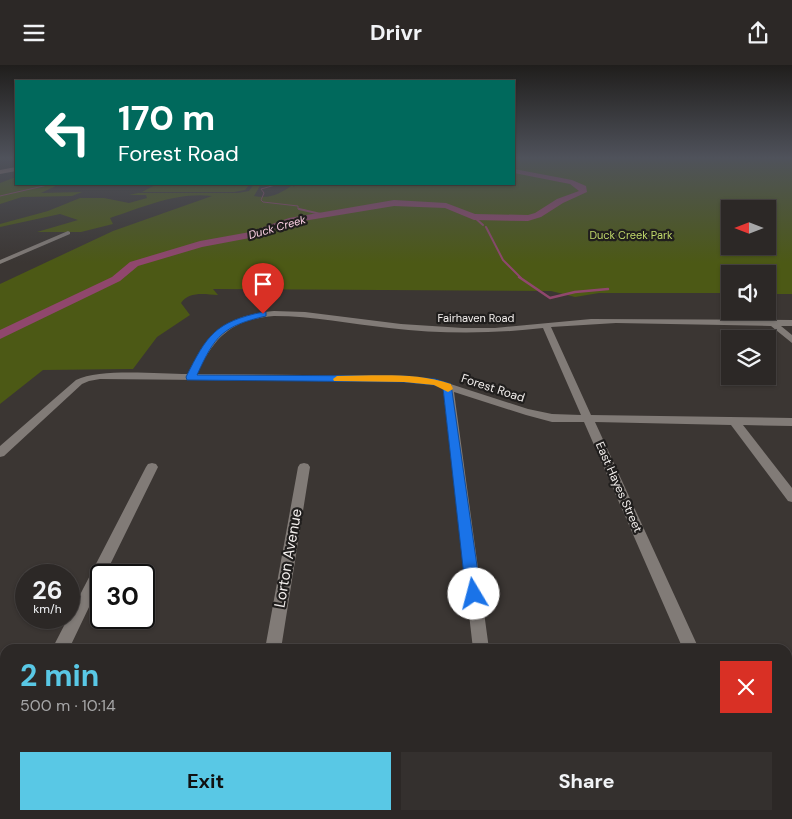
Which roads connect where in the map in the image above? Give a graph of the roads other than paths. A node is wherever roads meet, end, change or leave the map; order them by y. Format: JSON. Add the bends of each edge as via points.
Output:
{"nodes":[{"id":1,"x":68,"y":233,"type":"dead end"},
{"id":2,"x":0,"y":263,"type":"edge"},
{"id":3,"x":792,"y":323,"type":"edge"},
{"id":4,"x":774,"y":324,"type":"junction"},
{"id":5,"x":546,"y":326,"type":"junction"},
{"id":6,"x":792,"y":340,"type":"edge"},
{"id":7,"x":191,"y":377,"type":"junction"},
{"id":8,"x":448,"y":386,"type":"junction"},
{"id":9,"x":588,"y":418,"type":"junction"},
{"id":10,"x":734,"y":421,"type":"junction"},
{"id":11,"x":792,"y":422,"type":"edge"},
{"id":12,"x":0,"y":453,"type":"edge"},
{"id":13,"x":152,"y":467,"type":"dead end"},
{"id":14,"x":304,"y":467,"type":"dead end"},
{"id":15,"x":792,"y":497,"type":"edge"},
{"id":16,"x":63,"y":644,"type":"edge"},
{"id":17,"x":274,"y":644,"type":"edge"},
{"id":18,"x":480,"y":644,"type":"edge"},
{"id":19,"x":689,"y":644,"type":"edge"}],
"edges":[{"from":1,"to":2,"type":"street"},
{"from":3,"to":4,"type":"street","name":"Fairhaven Road"},
{"from":4,"to":5,"type":"street","name":"Fairhaven Road","via":[[591,321]]},
{"from":4,"to":6,"type":"street"},
{"from":5,"to":7,"type":"street","name":"Fairhaven Road","via":[[463,331],[263,314],[225,327],[204,350]]},
{"from":5,"to":9,"type":"street","name":"East Hayes Street"},
{"from":7,"to":8,"type":"street","name":"Forest Road","via":[[404,379]]},
{"from":7,"to":12,"type":"street","name":"Forest Road","via":[[100,376],[79,381]]},
{"from":8,"to":9,"type":"street","name":"Forest Road","via":[[526,412]]},
{"from":8,"to":18,"type":"street"},
{"from":9,"to":10,"type":"street","name":"Forest Road"},
{"from":9,"to":19,"type":"street","name":"East Hayes Street"},
{"from":10,"to":11,"type":"street","name":"Forest Road"},
{"from":10,"to":15,"type":"street"},
{"from":13,"to":16,"type":"street"},
{"from":14,"to":17,"type":"street","name":"Lorton Avenue"}]}
